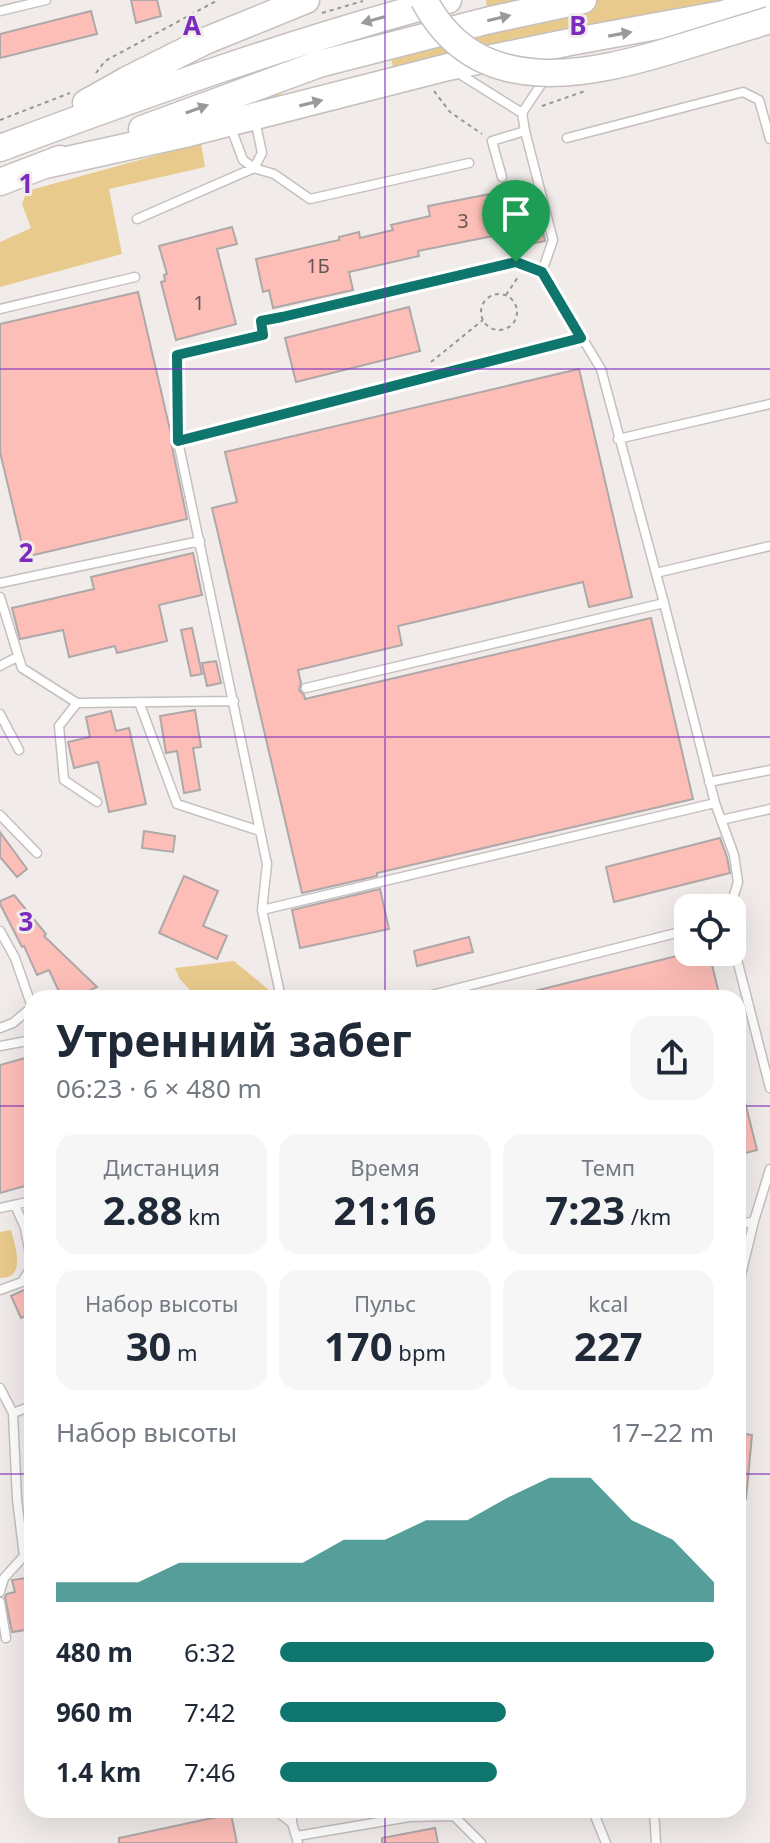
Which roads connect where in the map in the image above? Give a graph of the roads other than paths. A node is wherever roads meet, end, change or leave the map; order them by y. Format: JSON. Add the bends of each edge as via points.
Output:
{"nodes":[{"id":1,"x":46,"y":0,"type":"edge"},
{"id":2,"x":424,"y":0,"type":"edge"},
{"id":3,"x":448,"y":0,"type":"edge"},
{"id":4,"x":583,"y":0,"type":"edge"},
{"id":5,"x":770,"y":0,"type":"edge"},
{"id":6,"x":30,"y":2,"type":"edge"},
{"id":7,"x":316,"y":6,"type":"edge"},
{"id":8,"x":0,"y":11,"type":"edge"},
{"id":9,"x":770,"y":20,"type":"edge"},
{"id":10,"x":554,"y":66,"type":"dead end"},
{"id":11,"x":448,"y":67,"type":"junction"},
{"id":12,"x":522,"y":113,"type":"junction"},
{"id":13,"x":242,"y":120,"type":"junction"},
{"id":14,"x":525,"y":131,"type":"junction"},
{"id":15,"x":567,"y":138,"type":"dead end"},
{"id":16,"x":770,"y":139,"type":"edge"},
{"id":17,"x":12,"y":143,"type":"edge"},
{"id":18,"x":469,"y":163,"type":"dead end"},
{"id":19,"x":45,"y":165,"type":"junction"},
{"id":20,"x":254,"y":168,"type":"junction"},
{"id":21,"x":502,"y":177,"type":"dead end"},
{"id":22,"x":0,"y":182,"type":"edge"},
{"id":23,"x":137,"y":219,"type":"dead end"},
{"id":24,"x":542,"y":272,"type":"junction"},
{"id":25,"x":135,"y":277,"type":"dead end"},
{"id":26,"x":0,"y":309,"type":"edge"},
{"id":27,"x":581,"y":338,"type":"junction"},
{"id":28,"x":770,"y":404,"type":"edge"},
{"id":29,"x":618,"y":439,"type":"junction"},
{"id":30,"x":178,"y":441,"type":"junction"},
{"id":31,"x":200,"y":541,"type":"junction"},
{"id":32,"x":770,"y":546,"type":"edge"},
{"id":33,"x":656,"y":573,"type":"junction"},
{"id":34,"x":0,"y":583,"type":"edge"},
{"id":35,"x":0,"y":597,"type":"edge"},
{"id":36,"x":664,"y":603,"type":"junction"},
{"id":37,"x":17,"y":657,"type":"junction"},
{"id":38,"x":0,"y":666,"type":"edge"},
{"id":39,"x":306,"y":688,"type":"dead end"},
{"id":40,"x":234,"y":701,"type":"junction"},
{"id":41,"x":139,"y":702,"type":"junction"},
{"id":42,"x":77,"y":703,"type":"junction"},
{"id":43,"x":0,"y":714,"type":"edge"},
{"id":44,"x":19,"y":750,"type":"dead end"},
{"id":45,"x":770,"y":770,"type":"edge"},
{"id":46,"x":709,"y":782,"type":"junction"},
{"id":47,"x":97,"y":802,"type":"dead end"},
{"id":48,"x":715,"y":803,"type":"junction"},
{"id":49,"x":770,"y":809,"type":"edge"},
{"id":50,"x":0,"y":815,"type":"edge"},
{"id":51,"x":721,"y":820,"type":"junction"},
{"id":52,"x":260,"y":831,"type":"junction"},
{"id":53,"x":37,"y":853,"type":"dead end"},
{"id":54,"x":734,"y":894,"type":"edge"},
{"id":55,"x":262,"y":910,"type":"junction"},
{"id":56,"x":0,"y":931,"type":"edge"},
{"id":57,"x":674,"y":934,"type":"edge"},
{"id":58,"x":3,"y":944,"type":"edge"},
{"id":59,"x":739,"y":966,"type":"edge"},
{"id":60,"x":26,"y":990,"type":"edge"},
{"id":61,"x":279,"y":990,"type":"edge"},
{"id":62,"x":452,"y":990,"type":"edge"},
{"id":63,"x":745,"y":990,"type":"edge"},
{"id":64,"x":746,"y":995,"type":"edge"},
{"id":65,"x":24,"y":1014,"type":"edge"},
{"id":66,"x":0,"y":1028,"type":"edge"},
{"id":67,"x":24,"y":1042,"type":"edge"},
{"id":68,"x":0,"y":1046,"type":"edge"},
{"id":69,"x":770,"y":1088,"type":"edge"},
{"id":70,"x":770,"y":1169,"type":"edge"},
{"id":71,"x":24,"y":1203,"type":"edge"},
{"id":72,"x":15,"y":1205,"type":"junction"},
{"id":73,"x":0,"y":1208,"type":"edge"},
{"id":74,"x":22,"y":1218,"type":"joint"},
{"id":75,"x":754,"y":1221,"type":"junction"},
{"id":76,"x":746,"y":1223,"type":"edge"},
{"id":77,"x":24,"y":1228,"type":"edge"},
{"id":78,"x":746,"y":1254,"type":"edge"},
{"id":79,"x":24,"y":1279,"type":"edge"},
{"id":80,"x":0,"y":1290,"type":"edge"},
{"id":81,"x":0,"y":1388,"type":"edge"},
{"id":82,"x":24,"y":1409,"type":"edge"},
{"id":83,"x":13,"y":1413,"type":"junction"},
{"id":84,"x":24,"y":1535,"type":"edge"},
{"id":85,"x":24,"y":1560,"type":"edge"},
{"id":86,"x":0,"y":1592,"type":"edge"},
{"id":87,"x":0,"y":1602,"type":"edge"},
{"id":88,"x":6,"y":1638,"type":"dead end"},
{"id":89,"x":285,"y":1818,"type":"edge"},
{"id":90,"x":292,"y":1818,"type":"edge"},
{"id":91,"x":392,"y":1818,"type":"edge"},
{"id":92,"x":456,"y":1818,"type":"edge"},
{"id":93,"x":596,"y":1818,"type":"edge"},
{"id":94,"x":654,"y":1818,"type":"edge"},
{"id":95,"x":292,"y":1823,"type":"junction"},
{"id":96,"x":298,"y":1840,"type":"edge"},
{"id":97,"x":481,"y":1843,"type":"edge"},
{"id":98,"x":606,"y":1843,"type":"edge"},
{"id":99,"x":656,"y":1843,"type":"edge"}],
"edges":[{"from":1,"to":6,"type":"lane"},
{"from":2,"to":9,"type":"main road","bridge":true,"via":[[461,46],[500,66],[534,73],[624,63]]},
{"from":3,"to":17,"type":"main road","one_way":true,"via":[[281,48]]},
{"from":19,"to":4,"type":"main road","one_way":true,"via":[[319,64]]},
{"from":11,"to":5,"type":"main road","one_way":true,"via":[[566,48]]},
{"from":6,"to":8,"type":"lane"},
{"from":7,"to":17,"type":"main road","via":[[228,31],[170,57]]},
{"from":10,"to":12,"type":"lane"},
{"from":11,"to":12,"type":"lane"},
{"from":13,"to":11,"type":"main road","one_way":true},
{"from":12,"to":14,"type":"lane"},
{"from":13,"to":19,"type":"main road"},
{"from":13,"to":20,"type":"lane","via":[[243,160]]},
{"from":13,"to":20,"type":"lane","via":[[262,153]]},
{"from":14,"to":21,"type":"lane","via":[[492,141]]},
{"from":14,"to":24,"type":"lane","via":[[553,240]]},
{"from":15,"to":16,"type":"lane","via":[[743,92],[759,100]]},
{"from":18,"to":20,"type":"lane","via":[[310,199],[274,174]]},
{"from":19,"to":22,"type":"main road"},
{"from":20,"to":23,"type":"lane"},
{"from":24,"to":27,"type":"lane"},
{"from":24,"to":30,"type":"lane","via":[[516,262],[261,321],[263,335],[177,355]]},
{"from":25,"to":26,"type":"lane"},
{"from":27,"to":29,"type":"lane","via":[[601,369]]},
{"from":27,"to":30,"type":"lane"},
{"from":28,"to":29,"type":"lane"},
{"from":29,"to":33,"type":"lane"},
{"from":30,"to":31,"type":"lane"},
{"from":31,"to":34,"type":"lane"},
{"from":31,"to":40,"type":"lane"},
{"from":32,"to":33,"type":"lane"},
{"from":33,"to":36,"type":"lane"},
{"from":35,"to":37,"type":"lane"},
{"from":36,"to":39,"type":"lane"},
{"from":36,"to":46,"type":"lane"},
{"from":37,"to":38,"type":"lane"},
{"from":37,"to":42,"type":"lane","via":[[22,668]]},
{"from":40,"to":41,"type":"lane"},
{"from":40,"to":52,"type":"lane"},
{"from":41,"to":42,"type":"lane"},
{"from":41,"to":52,"type":"lane","via":[[177,804]]},
{"from":42,"to":47,"type":"lane","via":[[59,726],[64,780]]},
{"from":43,"to":44,"type":"lane"},
{"from":45,"to":46,"type":"lane"},
{"from":46,"to":48,"type":"lane"},
{"from":48,"to":51,"type":"lane"},
{"from":48,"to":55,"type":"lane"},
{"from":49,"to":51,"type":"lane"},
{"from":50,"to":53,"type":"lane"},
{"from":51,"to":54,"type":"lane","via":[[734,855]]},
{"from":52,"to":55,"type":"lane","via":[[267,864]]},
{"from":55,"to":61,"type":"lane"},
{"from":56,"to":58,"type":"lane"},
{"from":57,"to":62,"type":"lane"},
{"from":58,"to":60,"type":"lane","via":[[15,958]]},
{"from":59,"to":63,"type":"lane"},
{"from":64,"to":69,"type":"lane"},
{"from":65,"to":66,"type":"lane"},
{"from":67,"to":68,"type":"lane"},
{"from":70,"to":75,"type":"lane"},
{"from":71,"to":72,"type":"lane"},
{"from":72,"to":73,"type":"lane"},
{"from":72,"to":74,"type":"lane"},
{"from":74,"to":77,"type":"lane"},
{"from":75,"to":76,"type":"lane"},
{"from":75,"to":78,"type":"lane"},
{"from":79,"to":80,"type":"lane"},
{"from":81,"to":83,"type":"lane"},
{"from":82,"to":83,"type":"lane"},
{"from":83,"to":84,"type":"lane"},
{"from":85,"to":86,"type":"lane","via":[[4,1578]]},
{"from":87,"to":88,"type":"lane"},
{"from":89,"to":95,"type":"lane"},
{"from":90,"to":95,"type":"lane"},
{"from":91,"to":96,"type":"lane"},
{"from":92,"to":97,"type":"lane"},
{"from":93,"to":98,"type":"lane"},
{"from":94,"to":99,"type":"lane"},
{"from":95,"to":96,"type":"lane"}]}
